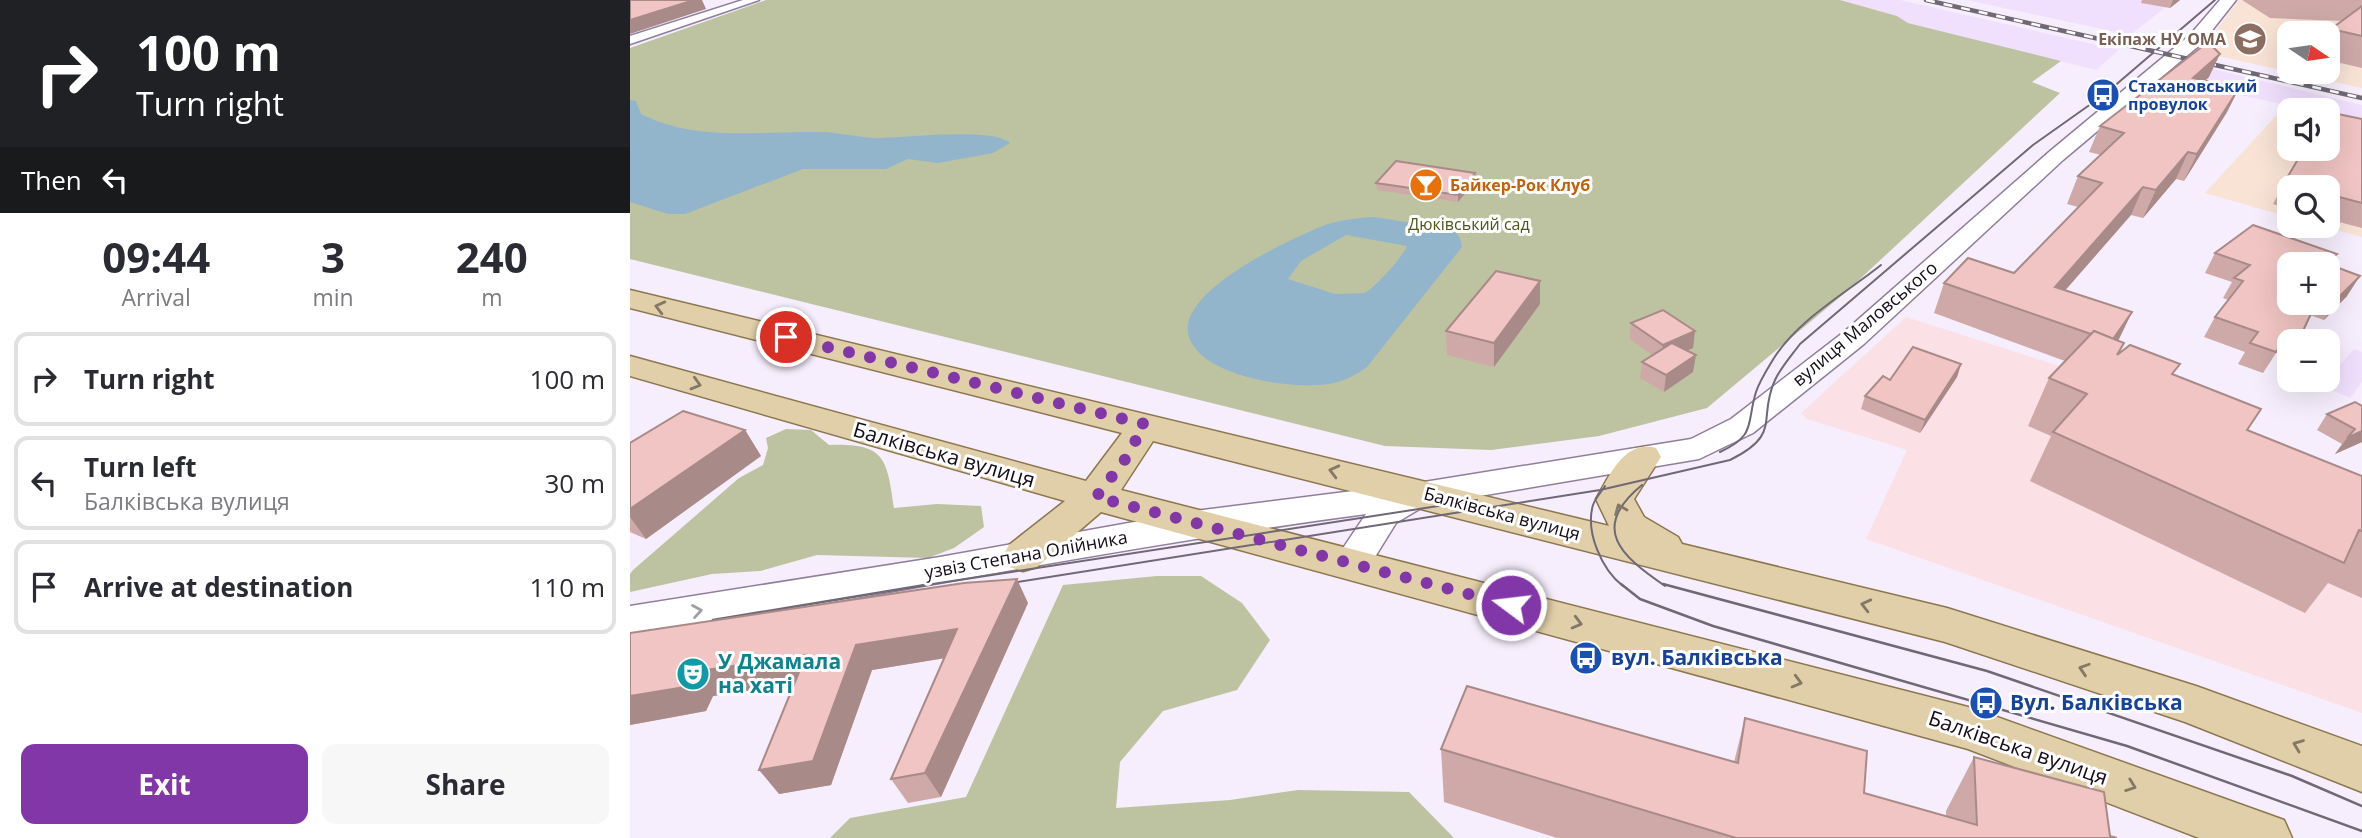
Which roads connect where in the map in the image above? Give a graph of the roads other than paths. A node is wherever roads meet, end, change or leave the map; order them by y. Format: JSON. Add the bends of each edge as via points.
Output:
{"nodes":[{"id":1,"x":754,"y":0,"type":"edge"},
{"id":2,"x":2228,"y":0,"type":"edge"},
{"id":3,"x":630,"y":40,"type":"edge"},
{"id":4,"x":630,"y":299,"type":"edge"},
{"id":5,"x":630,"y":366,"type":"edge"},
{"id":6,"x":1145,"y":424,"type":"junction"},
{"id":7,"x":1643,"y":457,"type":"junction"},
{"id":8,"x":1424,"y":494,"type":"junction"},
{"id":9,"x":1096,"y":497,"type":"junction"},
{"id":10,"x":1195,"y":524,"type":"junction"},
{"id":11,"x":1023,"y":556,"type":"junction"},
{"id":12,"x":1352,"y":563,"type":"junction"},
{"id":13,"x":1691,"y":563,"type":"junction"},
{"id":14,"x":630,"y":622,"type":"edge"},
{"id":15,"x":2362,"y":769,"type":"edge"},
{"id":16,"x":2265,"y":838,"type":"edge"}],
"edges":[{"from":1,"to":3,"type":"street"},
{"from":2,"to":7,"type":"street","name":"вулиця Маловського","via":[[2196,39],[2056,156],[1854,338],[1755,416],[1699,448]]},
{"from":6,"to":4,"type":"main road","name":"Балківська вулиця","one_way":true},
{"from":5,"to":9,"type":"main road","name":"Балківська вулиця","one_way":true},
{"from":8,"to":6,"type":"main road","name":"Балківська вулиця","one_way":true},
{"from":6,"to":9,"type":"main road"},
{"from":7,"to":8,"type":"street","name":"вулиця Маловського"},
{"from":13,"to":7,"type":"main road","one_way":true,"via":[[1629,527],[1622,516],[1615,499]]},
{"from":8,"to":10,"type":"street","name":"узвіз Степана Олійника"},
{"from":8,"to":12,"type":"street","via":[[1384,514]]},
{"from":8,"to":13,"type":"main road","name":"Балківська вулиця"},
{"from":9,"to":10,"type":"main road","name":"Балківська вулиця"},
{"from":9,"to":11,"type":"main road"},
{"from":10,"to":11,"type":"street","name":"узвіз Степана Олійника"},
{"from":10,"to":12,"type":"main road","name":"Балківська вулиця"},
{"from":14,"to":11,"type":"street","name":"узвіз Степана Олійника","one_way":true},
{"from":12,"to":16,"type":"main road","name":"Балківська вулиця","one_way":true,"via":[[1972,729]]},
{"from":15,"to":13,"type":"main road","name":"Балківська вулиця","one_way":true,"via":[[2196,706],[1947,625]]}]}
